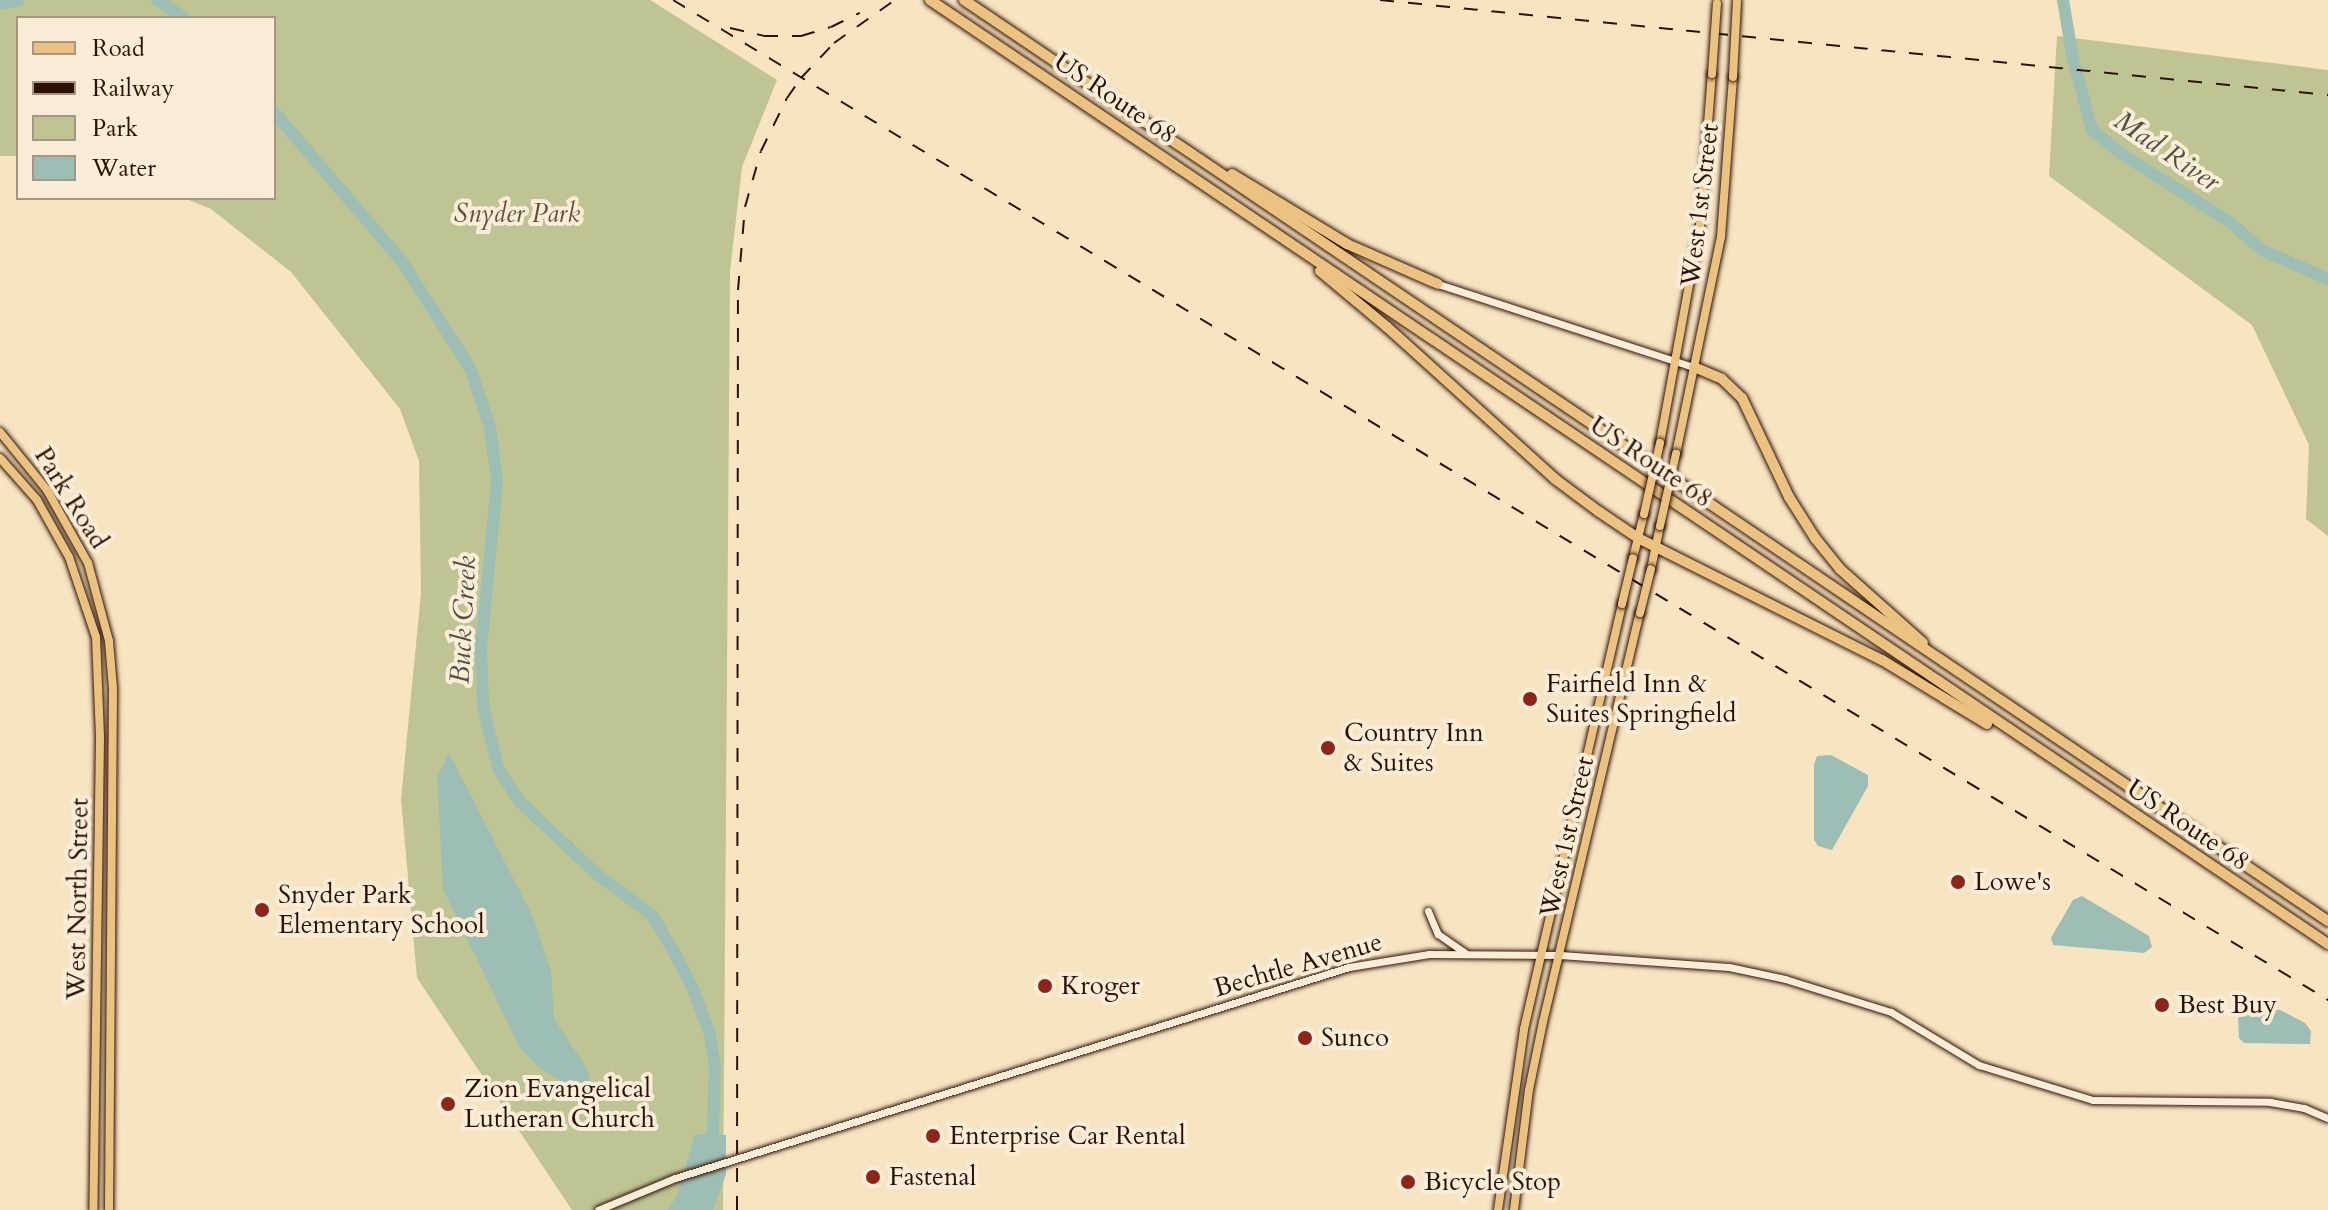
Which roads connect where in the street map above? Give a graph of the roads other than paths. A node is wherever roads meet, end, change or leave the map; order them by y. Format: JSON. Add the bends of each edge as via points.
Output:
{"nodes":[{"id":1,"x":930,"y":0,"type":"edge"},
{"id":2,"x":1737,"y":0,"type":"edge"},
{"id":3,"x":967,"y":2,"type":"edge"},
{"id":4,"x":1717,"y":2,"type":"edge"},
{"id":5,"x":1182,"y":147,"type":"junction"},
{"id":6,"x":1292,"y":245,"type":"junction"},
{"id":7,"x":1438,"y":284,"type":"joint"},
{"id":8,"x":1675,"y":359,"type":"junction"},
{"id":9,"x":1694,"y":367,"type":"junction"},
{"id":10,"x":0,"y":432,"type":"edge"},
{"id":11,"x":0,"y":458,"type":"edge"},
{"id":12,"x":1638,"y":538,"type":"junction"},
{"id":13,"x":1656,"y":546,"type":"junction"},
{"id":14,"x":82,"y":591,"type":"joint"},
{"id":15,"x":97,"y":591,"type":"joint"},
{"id":16,"x":1954,"y":671,"type":"junction"},
{"id":17,"x":2081,"y":780,"type":"junction"},
{"id":18,"x":1428,"y":911,"type":"dead end"},
{"id":19,"x":2328,"y":921,"type":"edge"},
{"id":20,"x":2328,"y":944,"type":"edge"},
{"id":21,"x":1467,"y":954,"type":"junction"},
{"id":22,"x":1560,"y":955,"type":"junction"},
{"id":23,"x":1541,"y":956,"type":"junction"},
{"id":24,"x":2328,"y":1118,"type":"edge"},
{"id":25,"x":93,"y":1210,"type":"edge"},
{"id":26,"x":109,"y":1210,"type":"edge"},
{"id":27,"x":598,"y":1210,"type":"edge"},
{"id":28,"x":1498,"y":1210,"type":"edge"},
{"id":29,"x":1514,"y":1210,"type":"edge"}],
"edges":[{"from":1,"to":6,"type":"highway","name":"US Route 68"},
{"from":2,"to":9,"type":"main road","name":"West 1st Street","bridge":true,"via":[[1721,237]]},
{"from":3,"to":5,"type":"highway","name":"US Route 68"},
{"from":4,"to":8,"type":"main road","name":"West 1st Street","bridge":true,"via":[[1700,225]]},
{"from":5,"to":7,"type":"highway","via":[[1347,244]]},
{"from":5,"to":16,"type":"highway","name":"US Route 68"},
{"from":6,"to":12,"type":"highway","via":[[1555,479]]},
{"from":6,"to":17,"type":"highway","name":"US Route 68"},
{"from":7,"to":8,"type":"main road"},
{"from":8,"to":9,"type":"main road"},
{"from":8,"to":12,"type":"main road","name":"West 1st Street","bridge":true},
{"from":9,"to":13,"type":"main road","name":"West 1st Street","bridge":true},
{"from":9,"to":16,"type":"highway","via":[[1722,379],[1742,398],[1789,497],[1828,555]]},
{"from":10,"to":15,"type":"main road","name":"Park Road","via":[[47,490],[88,563]]},
{"from":11,"to":14,"type":"main road","name":"Park Road","via":[[37,500]]},
{"from":12,"to":13,"type":"highway"},
{"from":12,"to":23,"type":"main road","name":"West 1st Street","bridge":true},
{"from":13,"to":17,"type":"highway","via":[[1858,647]]},
{"from":13,"to":22,"type":"main road","name":"West 1st Street","bridge":true},
{"from":14,"to":25,"type":"main road","name":"West North Street","via":[[96,637],[99,689]]},
{"from":15,"to":26,"type":"main road","name":"West North Street","via":[[113,689]]},
{"from":16,"to":19,"type":"highway","name":"US Route 68"},
{"from":17,"to":20,"type":"highway","name":"US Route 68"},
{"from":18,"to":21,"type":"main road","via":[[1438,934]]},
{"from":21,"to":23,"type":"main road","name":"Bechtle Avenue"},
{"from":21,"to":27,"type":"main road","name":"Bechtle Avenue","via":[[1415,955],[1349,967],[675,1178]]},
{"from":22,"to":23,"type":"main road","name":"Bechtle Avenue"},
{"from":22,"to":24,"type":"main road","name":"Bechtle Avenue","via":[[1711,964],[1772,976],[1891,1012],[1998,1073],[2093,1100],[2281,1103]]},
{"from":22,"to":29,"type":"main road","name":"West 1st Street","via":[[1529,1090]]},
{"from":23,"to":28,"type":"main road","name":"West 1st Street","via":[[1522,1043]]}]}
